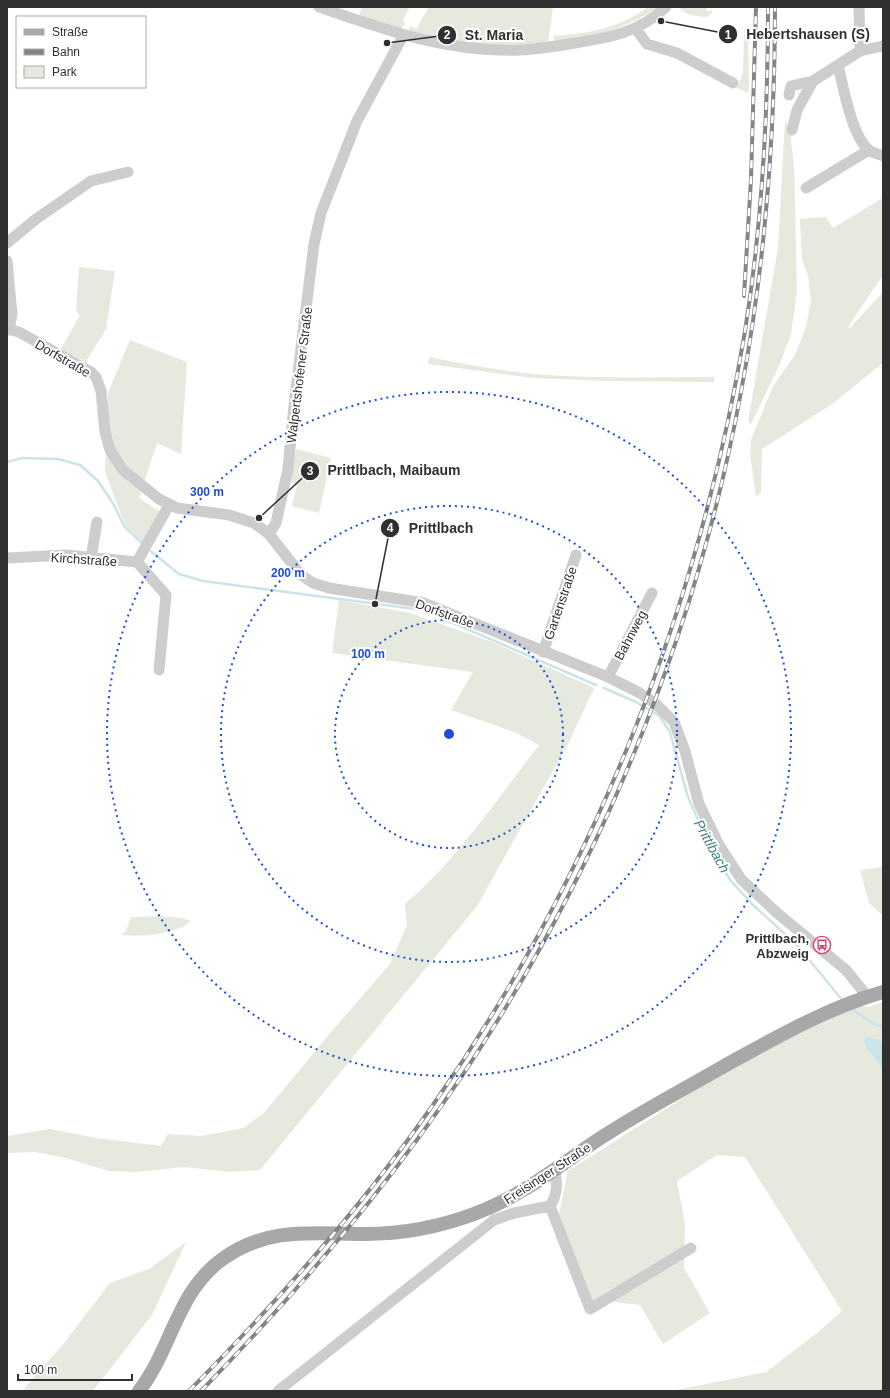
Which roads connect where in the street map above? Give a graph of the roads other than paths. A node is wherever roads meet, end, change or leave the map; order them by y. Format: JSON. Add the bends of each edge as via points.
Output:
{"nodes":[{"id":1,"x":320,"y":7,"type":"edge"},
{"id":2,"x":666,"y":7,"type":"edge"},
{"id":3,"x":859,"y":7,"type":"edge"},
{"id":4,"x":636,"y":28,"type":"junction"},
{"id":5,"x":403,"y":36,"type":"junction"},
{"id":6,"x":883,"y":46,"type":"edge"},
{"id":7,"x":860,"y":51,"type":"junction"},
{"id":8,"x":838,"y":65,"type":"junction"},
{"id":9,"x":813,"y":81,"type":"junction"},
{"id":10,"x":733,"y":84,"type":"dead end"},
{"id":11,"x":788,"y":94,"type":"dead end"},
{"id":12,"x":792,"y":130,"type":"dead end"},
{"id":13,"x":869,"y":150,"type":"junction"},
{"id":14,"x":883,"y":156,"type":"edge"},
{"id":15,"x":128,"y":172,"type":"dead end"},
{"id":16,"x":806,"y":188,"type":"dead end"},
{"id":17,"x":7,"y":243,"type":"edge"},
{"id":18,"x":7,"y":261,"type":"edge"},
{"id":19,"x":8,"y":329,"type":"edge"},
{"id":20,"x":169,"y":504,"type":"junction"},
{"id":21,"x":97,"y":522,"type":"dead end"},
{"id":22,"x":269,"y":534,"type":"junction"},
{"id":23,"x":576,"y":555,"type":"dead end"},
{"id":24,"x":7,"y":558,"type":"edge"},
{"id":25,"x":91,"y":558,"type":"junction"},
{"id":26,"x":137,"y":562,"type":"junction"},
{"id":27,"x":652,"y":593,"type":"dead end"},
{"id":28,"x":543,"y":652,"type":"junction"},
{"id":29,"x":159,"y":670,"type":"dead end"},
{"id":30,"x":612,"y":679,"type":"junction"},
{"id":31,"x":883,"y":992,"type":"edge"},
{"id":32,"x":867,"y":996,"type":"junction"},
{"id":33,"x":555,"y":1170,"type":"junction"},
{"id":34,"x":550,"y":1206,"type":"junction"},
{"id":35,"x":691,"y":1248,"type":"dead end"},
{"id":36,"x":139,"y":1391,"type":"edge"},
{"id":37,"x":278,"y":1391,"type":"edge"}],
"edges":[{"from":1,"to":5,"type":"street"},
{"from":2,"to":4,"type":"street","via":[[652,20]]},
{"from":3,"to":7,"type":"street"},
{"from":4,"to":5,"type":"street","via":[[606,38],[521,50],[450,45]]},
{"from":4,"to":10,"type":"street","via":[[647,44],[677,53]]},
{"from":5,"to":22,"type":"street","name":"Walpertshofener Straße","via":[[357,121],[321,213],[314,244],[288,469],[276,523]]},
{"from":6,"to":7,"type":"street"},
{"from":7,"to":8,"type":"street"},
{"from":8,"to":9,"type":"street"},
{"from":8,"to":13,"type":"street","via":[[853,123]]},
{"from":9,"to":11,"type":"street","via":[[792,86]]},
{"from":9,"to":12,"type":"street","via":[[797,110]]},
{"from":13,"to":14,"type":"street"},
{"from":13,"to":16,"type":"street"},
{"from":15,"to":17,"type":"street","via":[[91,181],[36,219]]},
{"from":18,"to":19,"type":"street","via":[[12,314]]},
{"from":19,"to":20,"type":"street","name":"Dorfstraße","via":[[19,332],[92,372],[102,391],[105,432],[110,450],[117,462],[150,493]]},
{"from":20,"to":22,"type":"street","name":"Dorfstraße","via":[[187,510],[240,517]]},
{"from":20,"to":26,"type":"street"},
{"from":21,"to":25,"type":"street"},
{"from":22,"to":28,"type":"street","name":"Dorfstraße","via":[[301,575],[313,583],[329,588],[424,603]]},
{"from":23,"to":28,"type":"street","name":"Gartenstraße"},
{"from":24,"to":25,"type":"street","name":"Kirchstraße","via":[[66,555]]},
{"from":25,"to":26,"type":"street","name":"Kirchstraße"},
{"from":26,"to":29,"type":"street","via":[[166,595]]},
{"from":27,"to":30,"type":"street","name":"Bahnweg"},
{"from":28,"to":30,"type":"street","name":"Dorfstraße"},
{"from":30,"to":32,"type":"street","name":"Dorfstraße","via":[[640,693],[666,712],[674,722],[685,751],[699,804],[716,839],[741,879],[776,912],[846,970]]},
{"from":31,"to":32,"type":"main road","name":"Freisinger Straße"},
{"from":32,"to":33,"type":"main road","name":"Freisinger Straße","via":[[796,1026],[597,1140]]},
{"from":33,"to":34,"type":"street","via":[[557,1189]]},
{"from":33,"to":36,"type":"main road","name":"Freisinger Straße","via":[[510,1199],[444,1224],[393,1232],[298,1232],[258,1240],[239,1249],[210,1269],[192,1290],[157,1362]]},
{"from":34,"to":35,"type":"street","via":[[590,1309]]},
{"from":34,"to":37,"type":"street","via":[[494,1220]]}]}
